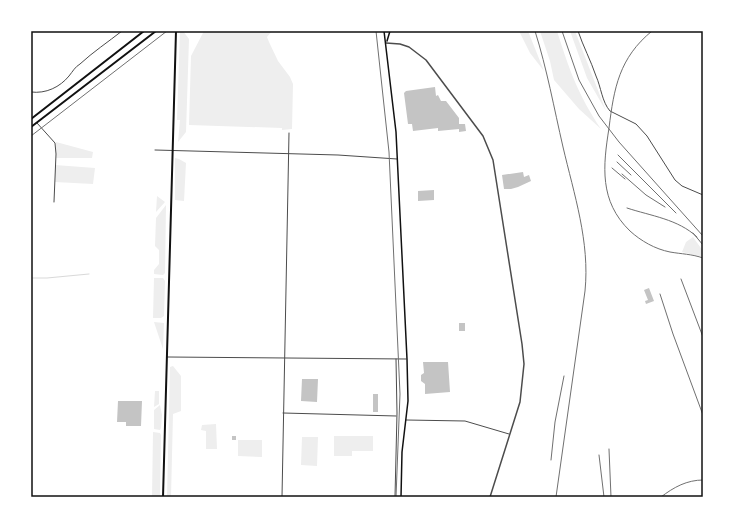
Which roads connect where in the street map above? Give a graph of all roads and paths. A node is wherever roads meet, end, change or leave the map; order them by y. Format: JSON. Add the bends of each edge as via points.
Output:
{"nodes":[{"id":1,"x":122,"y":31,"type":"edge"},
{"id":2,"x":144,"y":31,"type":"edge"},
{"id":3,"x":156,"y":31,"type":"edge"},
{"id":4,"x":176,"y":31,"type":"edge"},
{"id":5,"x":384,"y":31,"type":"edge"},
{"id":6,"x":390,"y":31,"type":"edge"},
{"id":7,"x":578,"y":31,"type":"edge"},
{"id":8,"x":386,"y":43,"type":"junction"},
{"id":9,"x":31,"y":92,"type":"edge"},
{"id":10,"x":31,"y":118,"type":"edge"},
{"id":11,"x":37,"y":122,"type":"junction"},
{"id":12,"x":31,"y":127,"type":"edge"},
{"id":13,"x":289,"y":133,"type":"dead end"},
{"id":14,"x":155,"y":150,"type":"dead end"},
{"id":15,"x":172,"y":151,"type":"junction"},
{"id":16,"x":290,"y":154,"type":"junction"},
{"id":17,"x":398,"y":159,"type":"junction"},
{"id":18,"x":703,"y":195,"type":"edge"},
{"id":19,"x":54,"y":202,"type":"dead end"},
{"id":20,"x":167,"y":357,"type":"junction"},
{"id":21,"x":284,"y":358,"type":"junction"},
{"id":22,"x":396,"y":359,"type":"junction"},
{"id":23,"x":407,"y":359,"type":"junction"},
{"id":24,"x":283,"y":413,"type":"junction"},
{"id":25,"x":397,"y":416,"type":"junction"},
{"id":26,"x":405,"y":420,"type":"junction"},
{"id":27,"x":509,"y":434,"type":"junction"},
{"id":28,"x":163,"y":497,"type":"edge"},
{"id":29,"x":282,"y":497,"type":"edge"},
{"id":30,"x":394,"y":497,"type":"edge"},
{"id":31,"x":401,"y":497,"type":"edge"},
{"id":32,"x":490,"y":497,"type":"edge"}],
"edges":[{"from":1,"to":9,"type":"street","via":[[80,63],[58,86],[49,91]]},
{"from":2,"to":10,"type":"main road"},
{"from":3,"to":11,"type":"main road"},
{"from":4,"to":15,"type":"main road"},
{"from":5,"to":8,"type":"main road"},
{"from":6,"to":8,"type":"main road"},
{"from":7,"to":18,"type":"street","via":[[610,112],[636,124],[647,136],[675,180]]},
{"from":8,"to":17,"type":"main road"},
{"from":8,"to":27,"type":"street","via":[[409,47],[426,60],[483,136],[493,160],[524,364],[520,402]]},
{"from":11,"to":12,"type":"main road"},
{"from":11,"to":19,"type":"street","via":[[55,143]]},
{"from":13,"to":16,"type":"street"},
{"from":14,"to":15,"type":"street"},
{"from":15,"to":16,"type":"street"},
{"from":15,"to":20,"type":"main road"},
{"from":16,"to":17,"type":"street"},
{"from":16,"to":21,"type":"street"},
{"from":17,"to":23,"type":"main road"},
{"from":20,"to":21,"type":"street"},
{"from":20,"to":28,"type":"main road"},
{"from":21,"to":22,"type":"street"},
{"from":21,"to":24,"type":"street"},
{"from":22,"to":23,"type":"street"},
{"from":22,"to":25,"type":"street"},
{"from":23,"to":26,"type":"main road","via":[[408,401]]},
{"from":24,"to":25,"type":"street"},
{"from":24,"to":29,"type":"street"},
{"from":25,"to":30,"type":"street"},
{"from":26,"to":27,"type":"street","via":[[465,421]]},
{"from":26,"to":31,"type":"main road"},
{"from":27,"to":32,"type":"street"}]}
